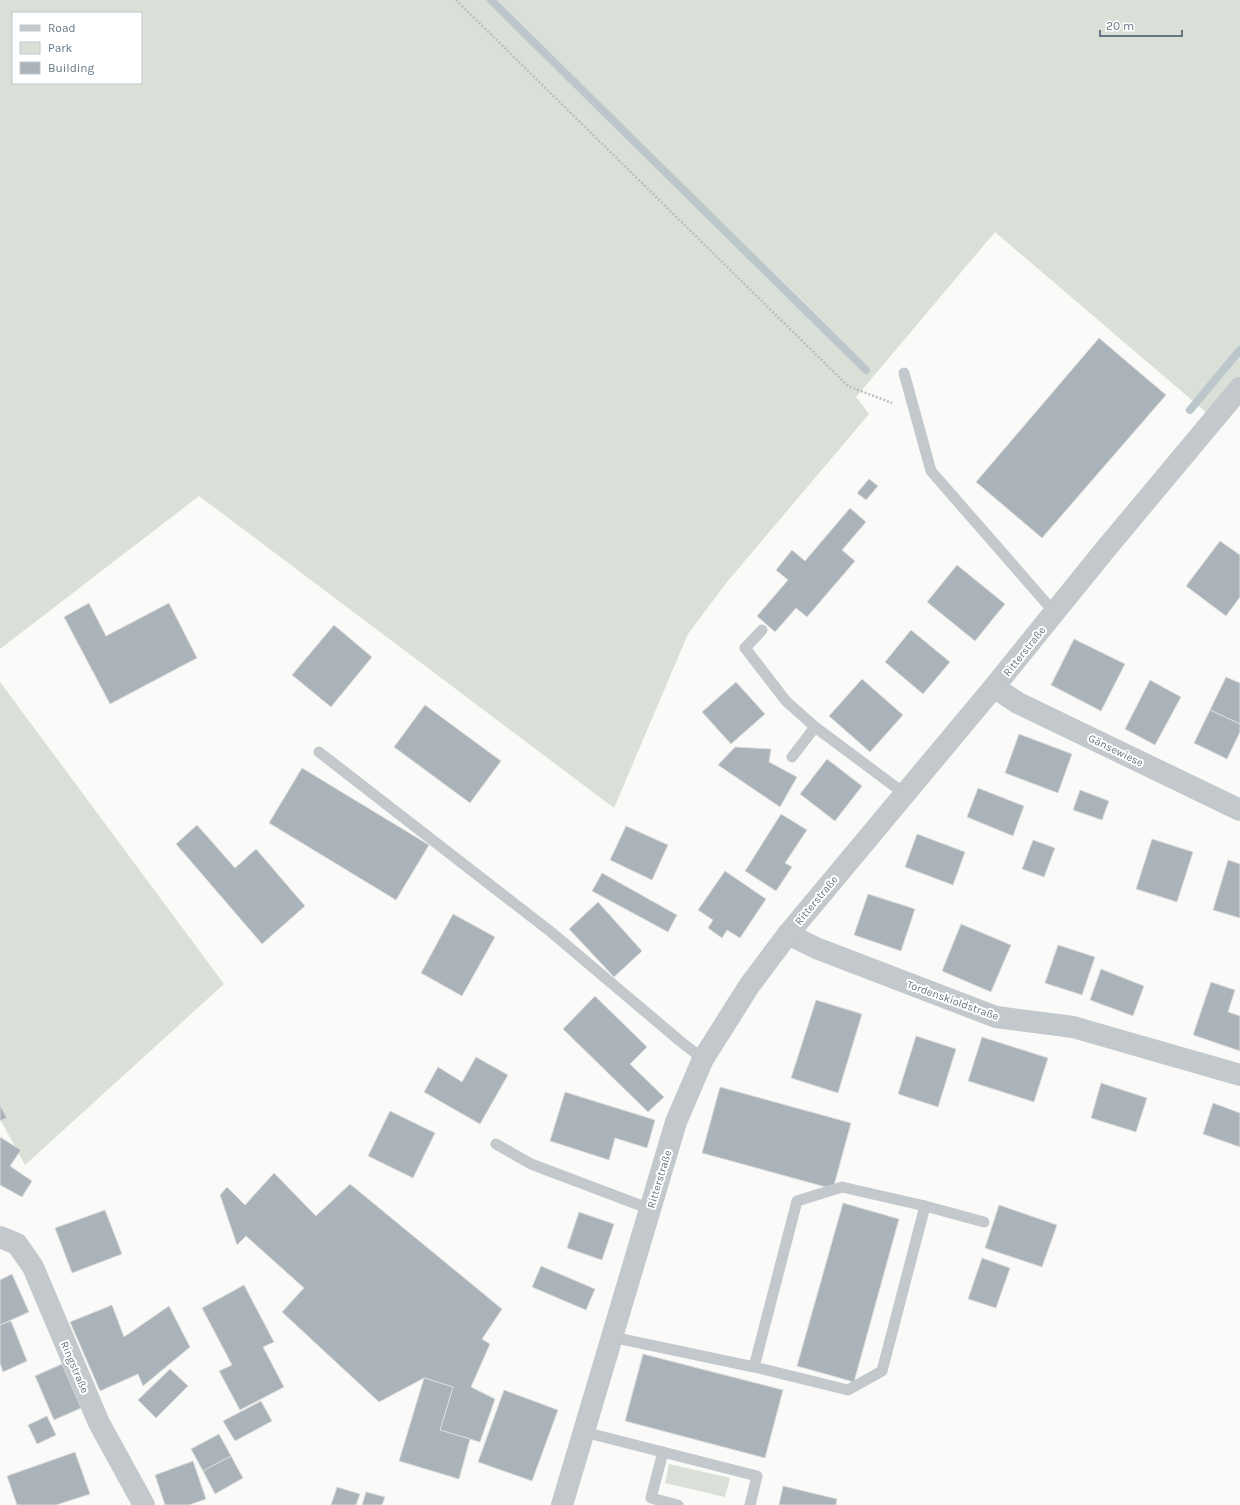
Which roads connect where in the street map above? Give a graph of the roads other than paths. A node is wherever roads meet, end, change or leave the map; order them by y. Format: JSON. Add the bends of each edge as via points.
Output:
{"nodes":[{"id":1,"x":904,"y":373,"type":"dead end"},
{"id":2,"x":1240,"y":388,"type":"edge"},
{"id":3,"x":1054,"y":612,"type":"junction"},
{"id":4,"x":762,"y":630,"type":"dead end"},
{"id":5,"x":994,"y":687,"type":"junction"},
{"id":6,"x":815,"y":727,"type":"junction"},
{"id":7,"x":319,"y":752,"type":"dead end"},
{"id":8,"x":792,"y":756,"type":"dead end"},
{"id":9,"x":905,"y":794,"type":"junction"},
{"id":10,"x":1240,"y":810,"type":"edge"},
{"id":11,"x":788,"y":934,"type":"junction"},
{"id":12,"x":703,"y":1059,"type":"junction"},
{"id":13,"x":1240,"y":1075,"type":"edge"},
{"id":14,"x":496,"y":1144,"type":"dead end"},
{"id":15,"x":925,"y":1206,"type":"junction"},
{"id":16,"x":650,"y":1209,"type":"junction"},
{"id":17,"x":984,"y":1222,"type":"dead end"},
{"id":18,"x":0,"y":1237,"type":"edge"},
{"id":19,"x":612,"y":1337,"type":"junction"},
{"id":20,"x":754,"y":1367,"type":"junction"},
{"id":21,"x":584,"y":1432,"type":"junction"},
{"id":22,"x":663,"y":1452,"type":"junction"},
{"id":23,"x":144,"y":1505,"type":"edge"},
{"id":24,"x":562,"y":1505,"type":"edge"},
{"id":25,"x":678,"y":1505,"type":"edge"},
{"id":26,"x":750,"y":1505,"type":"edge"}],
"edges":[{"from":1,"to":3,"type":"lane","via":[[931,471]]},
{"from":2,"to":3,"type":"street","name":"Ritterstraße"},
{"from":3,"to":5,"type":"street","name":"Ritterstraße"},
{"from":4,"to":6,"type":"lane","via":[[745,648],[786,701]]},
{"from":5,"to":9,"type":"street","name":"Ritterstraße"},
{"from":5,"to":10,"type":"street","name":"Gänsewiese","via":[[1018,703]]},
{"from":6,"to":8,"type":"lane"},
{"from":6,"to":9,"type":"lane"},
{"from":7,"to":12,"type":"lane","via":[[551,932]]},
{"from":9,"to":11,"type":"street","name":"Ritterstraße"},
{"from":11,"to":12,"type":"street","name":"Ritterstraße","via":[[748,986]]},
{"from":11,"to":13,"type":"street","name":"Tordenskioldstraße","via":[[816,948],[996,1017],[1073,1027]]},
{"from":12,"to":16,"type":"street","name":"Ritterstraße","via":[[676,1122]]},
{"from":14,"to":16,"type":"lane","via":[[531,1164]]},
{"from":15,"to":17,"type":"lane"},
{"from":15,"to":20,"type":"lane","via":[[842,1187],[797,1200]]},
{"from":15,"to":20,"type":"lane","via":[[882,1371],[848,1390]]},
{"from":16,"to":19,"type":"street","name":"Ritterstraße"},
{"from":18,"to":23,"type":"street","name":"Ringstraße","via":[[17,1244],[33,1267],[98,1423]]},
{"from":19,"to":20,"type":"lane"},
{"from":19,"to":21,"type":"street","name":"Ritterstraße"},
{"from":21,"to":22,"type":"lane"},
{"from":21,"to":24,"type":"street","name":"Ritterstraße"},
{"from":22,"to":25,"type":"lane","via":[[651,1498]]},
{"from":22,"to":26,"type":"lane","via":[[757,1476]]}]}
